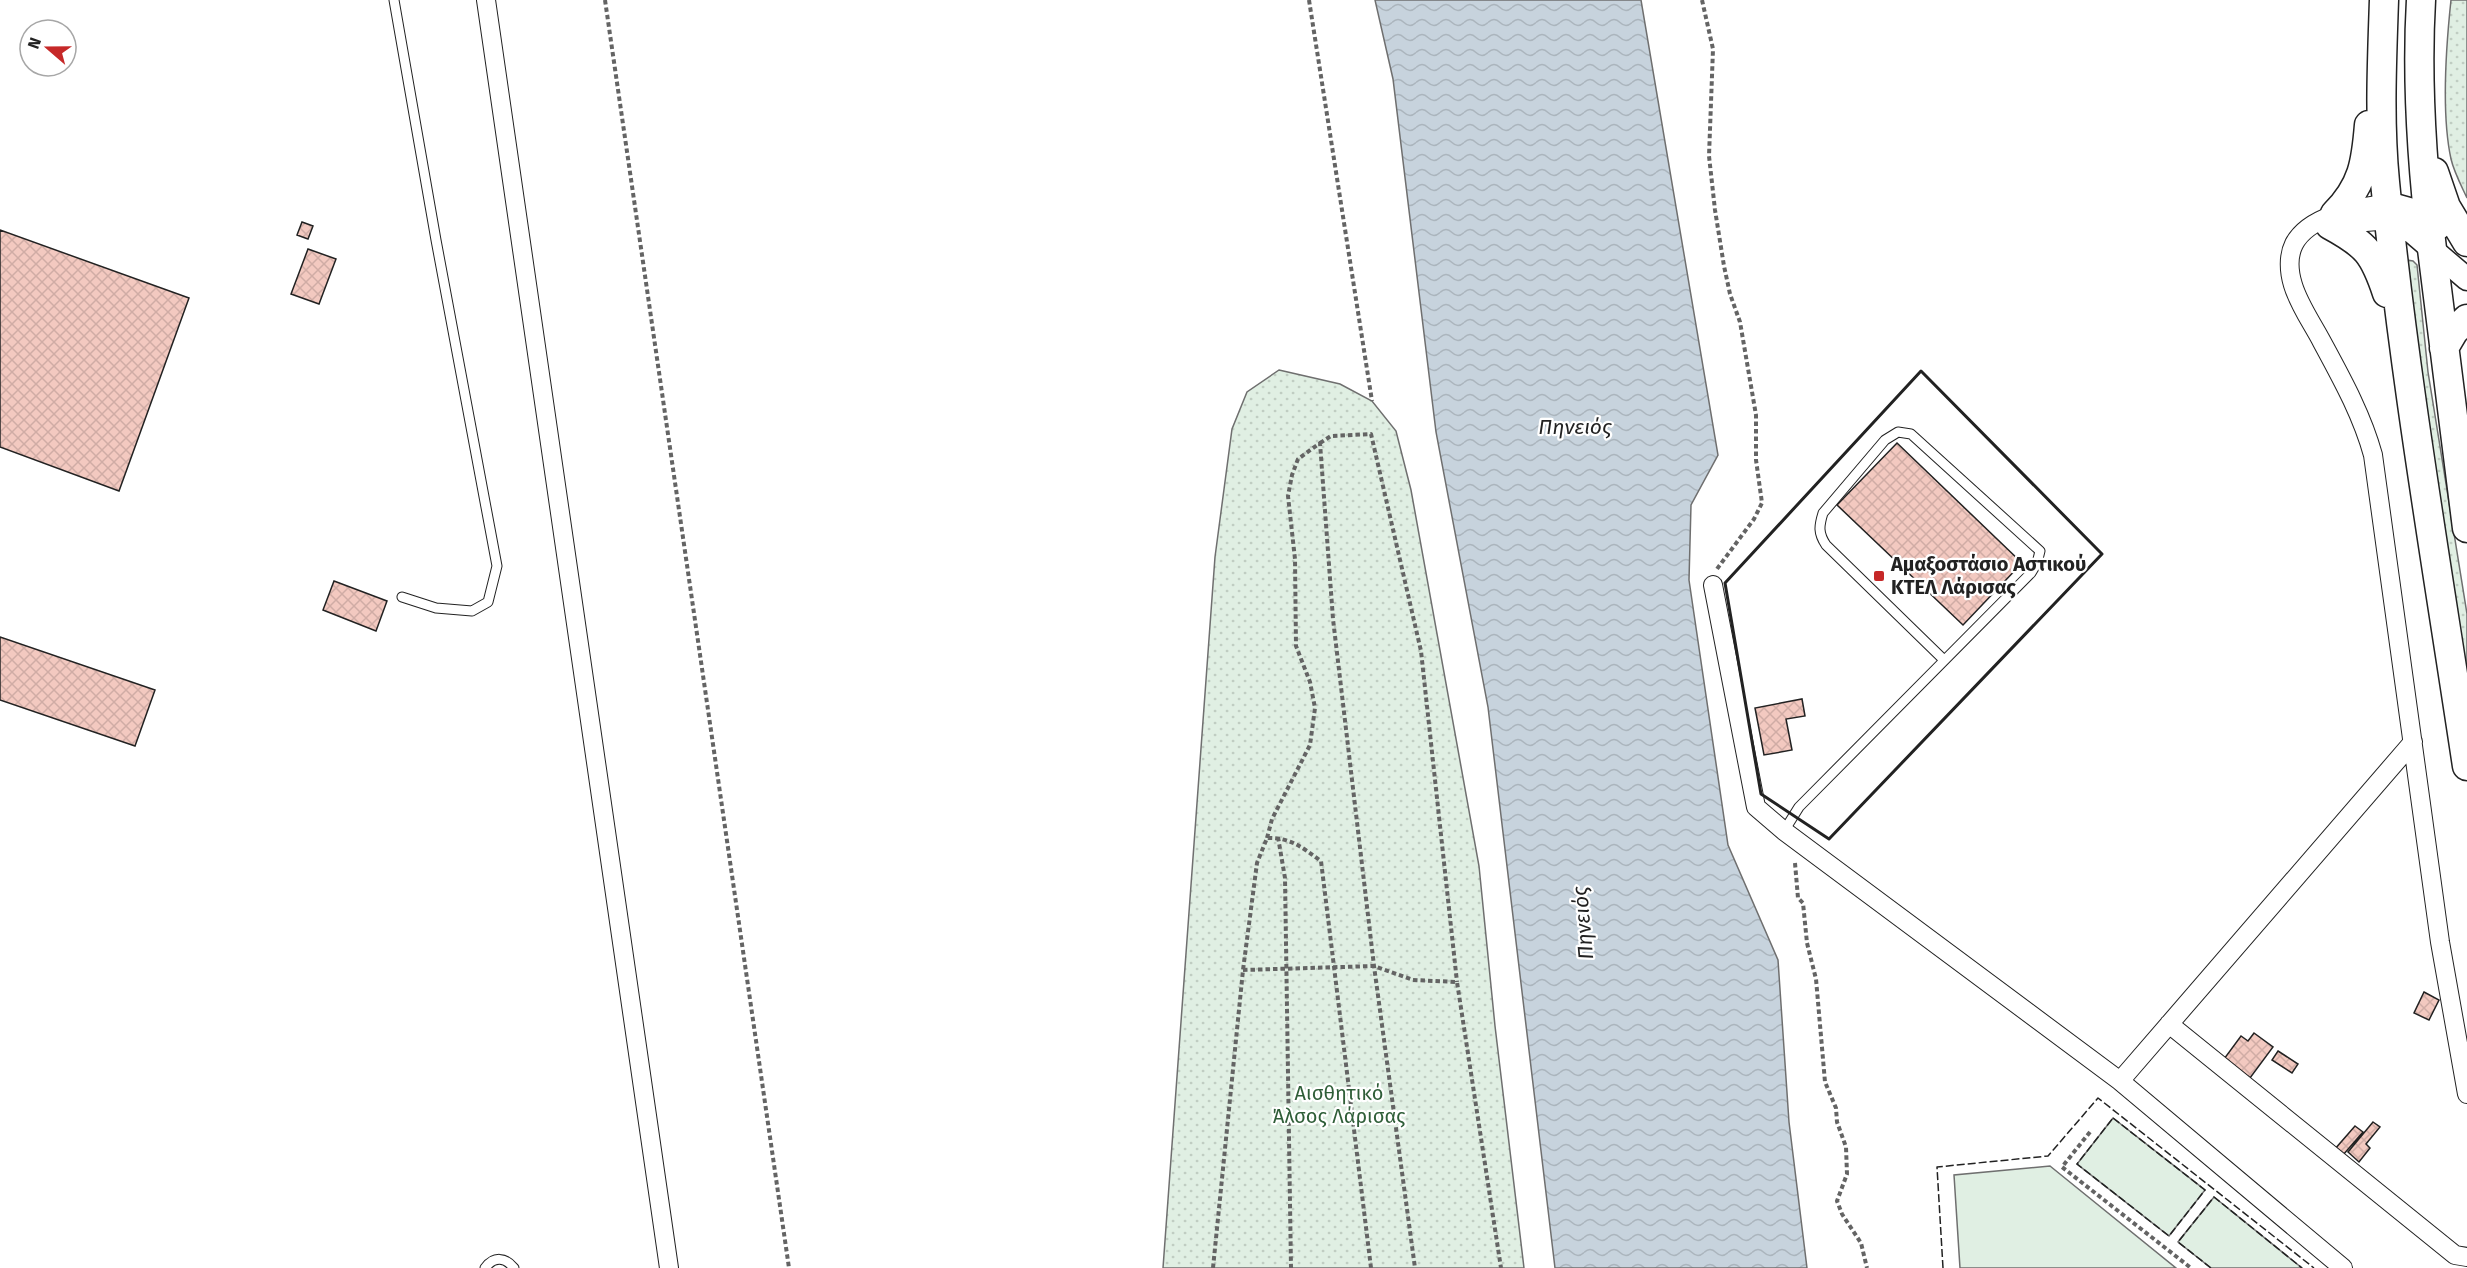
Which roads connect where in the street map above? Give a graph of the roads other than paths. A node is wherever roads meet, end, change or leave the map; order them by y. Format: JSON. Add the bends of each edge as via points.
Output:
{"nodes":[{"id":1,"x":394,"y":0,"type":"edge"},
{"id":2,"x":486,"y":0,"type":"edge"},
{"id":3,"x":2384,"y":0,"type":"edge"},
{"id":4,"x":2421,"y":0,"type":"edge"},
{"id":5,"x":2381,"y":76,"type":"junction"},
{"id":6,"x":2421,"y":120,"type":"junction"},
{"id":7,"x":2389,"y":211,"type":"junction"},
{"id":8,"x":2428,"y":219,"type":"junction"},
{"id":9,"x":2332,"y":220,"type":"junction"},
{"id":10,"x":2467,"y":242,"type":"edge"},
{"id":11,"x":2432,"y":251,"type":"junction"},
{"id":12,"x":2467,"y":252,"type":"edge"},
{"id":13,"x":2467,"y":279,"type":"edge"},
{"id":14,"x":2467,"y":320,"type":"edge"},
{"id":15,"x":2404,"y":344,"type":"junction"},
{"id":16,"x":2444,"y":348,"type":"junction"},
{"id":17,"x":2467,"y":528,"type":"edge"},
{"id":18,"x":1713,"y":585,"type":"road end"},
{"id":19,"x":402,"y":597,"type":"dead end"},
{"id":20,"x":1944,"y":660,"type":"junction"},
{"id":21,"x":2413,"y":742,"type":"junction"},
{"id":22,"x":2467,"y":766,"type":"edge"},
{"id":23,"x":1784,"y":831,"type":"junction"},
{"id":24,"x":2169,"y":1024,"type":"junction"},
{"id":25,"x":2120,"y":1081,"type":"junction"},
{"id":26,"x":2467,"y":1094,"type":"edge"},
{"id":27,"x":2467,"y":1257,"type":"edge"},
{"id":28,"x":485,"y":1268,"type":"edge"},
{"id":29,"x":514,"y":1268,"type":"edge"},
{"id":30,"x":669,"y":1268,"type":"edge"},
{"id":31,"x":2343,"y":1268,"type":"edge"}],
"edges":[{"from":1,"to":19,"type":"lane","via":[[497,566],[488,602],[472,611],[436,608]]},
{"from":2,"to":30,"type":"street"},
{"from":3,"to":5,"type":"main road"},
{"from":4,"to":6,"type":"main road"},
{"from":5,"to":7,"type":"main road"},
{"from":5,"to":9,"type":"main road","via":[[2372,103],[2360,181]]},
{"from":6,"to":8,"type":"main road"},
{"from":6,"to":10,"type":"main road","via":[[2440,194]]},
{"from":7,"to":8,"type":"street","via":[[2406,207]]},
{"from":7,"to":9,"type":"street"},
{"from":7,"to":11,"type":"street"},
{"from":7,"to":15,"type":"main road"},
{"from":8,"to":11,"type":"main road"},
{"from":8,"to":12,"type":"street"},
{"from":9,"to":15,"type":"main road","via":[[2370,253]]},
{"from":9,"to":21,"type":"street","via":[[2302,234],[2295,242],[2290,255],[2292,282],[2359,412],[2373,455]]},
{"from":11,"to":13,"type":"street"},
{"from":11,"to":16,"type":"main road"},
{"from":14,"to":16,"type":"main road","via":[[2454,331]]},
{"from":15,"to":22,"type":"main road"},
{"from":16,"to":17,"type":"main road"},
{"from":18,"to":23,"type":"street","via":[[1754,801],[1764,816]]},
{"from":20,"to":20,"type":"lane","via":[[2031,573],[2040,551],[1911,434],[1898,432],[1886,440],[1823,513],[1820,536]]},
{"from":20,"to":23,"type":"lane","via":[[1799,807]]},
{"from":21,"to":24,"type":"street"},
{"from":21,"to":26,"type":"street","via":[[2440,942]]},
{"from":23,"to":25,"type":"street"},
{"from":24,"to":25,"type":"street"},
{"from":24,"to":27,"type":"street","via":[[2455,1255]]},
{"from":25,"to":31,"type":"street"},
{"from":28,"to":29,"type":"lane","via":[[499,1259]]}]}
